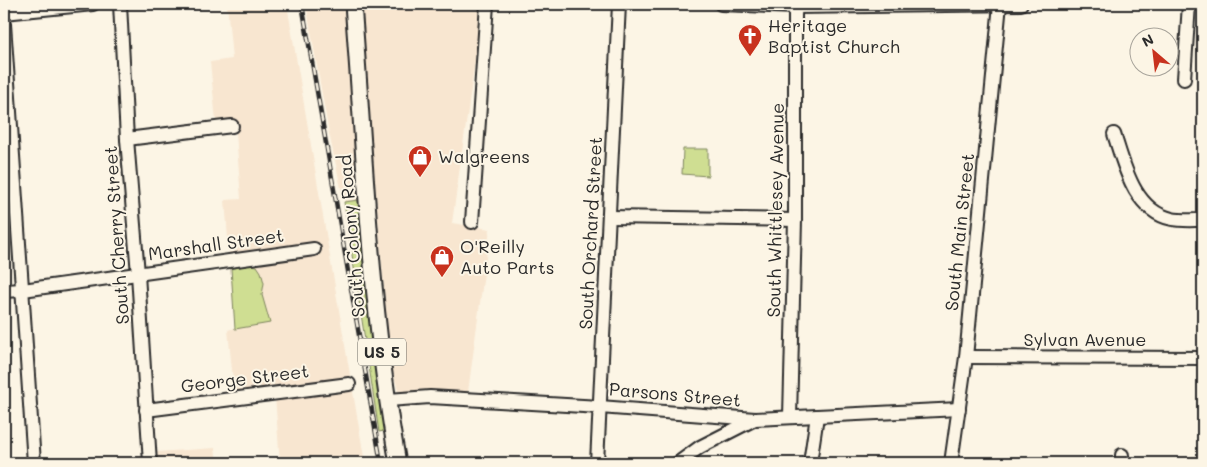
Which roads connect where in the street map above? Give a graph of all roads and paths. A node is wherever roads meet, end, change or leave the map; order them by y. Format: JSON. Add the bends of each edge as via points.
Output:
{"nodes":[{"id":1,"x":92,"y":4,"type":"edge"},
{"id":2,"x":120,"y":4,"type":"edge"},
{"id":3,"x":353,"y":4,"type":"edge"},
{"id":4,"x":488,"y":4,"type":"edge"},
{"id":5,"x":619,"y":4,"type":"edge"},
{"id":6,"x":721,"y":4,"type":"edge"},
{"id":7,"x":1000,"y":4,"type":"edge"},
{"id":8,"x":1020,"y":4,"type":"edge"},
{"id":9,"x":1189,"y":4,"type":"edge"},
{"id":10,"x":796,"y":5,"type":"edge"},
{"id":11,"x":4,"y":13,"type":"edge"},
{"id":12,"x":4,"y":24,"type":"edge"},
{"id":13,"x":1184,"y":79,"type":"dead end"},
{"id":14,"x":232,"y":126,"type":"dead end"},
{"id":15,"x":1114,"y":134,"type":"dead end"},
{"id":16,"x":127,"y":139,"type":"junction"},
{"id":17,"x":610,"y":217,"type":"junction"},
{"id":18,"x":795,"y":220,"type":"junction"},
{"id":19,"x":1203,"y":220,"type":"edge"},
{"id":20,"x":472,"y":222,"type":"dead end"},
{"id":21,"x":314,"y":249,"type":"dead end"},
{"id":22,"x":138,"y":274,"type":"junction"},
{"id":23,"x":23,"y":290,"type":"junction"},
{"id":24,"x":4,"y":291,"type":"edge"},
{"id":25,"x":966,"y":357,"type":"junction"},
{"id":26,"x":1203,"y":358,"type":"edge"},
{"id":27,"x":349,"y":384,"type":"dead end"},
{"id":28,"x":388,"y":400,"type":"junction"},
{"id":29,"x":600,"y":407,"type":"junction"},
{"id":30,"x":959,"y":409,"type":"junction"},
{"id":31,"x":146,"y":410,"type":"junction"},
{"id":32,"x":817,"y":416,"type":"junction"},
{"id":33,"x":790,"y":417,"type":"junction"},
{"id":34,"x":755,"y":420,"type":"junction"},
{"id":35,"x":34,"y":463,"type":"edge"},
{"id":36,"x":150,"y":463,"type":"edge"},
{"id":37,"x":398,"y":463,"type":"edge"},
{"id":38,"x":597,"y":463,"type":"edge"},
{"id":39,"x":678,"y":463,"type":"edge"},
{"id":40,"x":810,"y":463,"type":"edge"},
{"id":41,"x":952,"y":463,"type":"edge"}],
"edges":[{"from":1,"to":11,"type":"street"},
{"from":2,"to":16,"type":"street","name":"South Cherry Street"},
{"from":3,"to":28,"type":"main road","name":"South Colony Road","number":"US 5","via":[[375,300]]},
{"from":4,"to":20,"type":"street"},
{"from":5,"to":17,"type":"street","name":"South Orchard Street"},
{"from":6,"to":10,"type":"street"},
{"from":7,"to":8,"type":"street"},
{"from":7,"to":10,"type":"street"},
{"from":7,"to":25,"type":"street","name":"South Main Street"},
{"from":9,"to":13,"type":"street"},
{"from":10,"to":18,"type":"street","name":"South Whittlesey Avenue"},
{"from":12,"to":23,"type":"street"},
{"from":14,"to":16,"type":"street"},
{"from":15,"to":19,"type":"street","via":[[1125,167],[1144,202],[1172,219]]},
{"from":16,"to":22,"type":"street","name":"South Cherry Street"},
{"from":17,"to":18,"type":"street"},
{"from":17,"to":29,"type":"street","name":"South Orchard Street"},
{"from":18,"to":33,"type":"street","name":"South Whittlesey Avenue"},
{"from":21,"to":22,"type":"street","name":"Marshall Street"},
{"from":22,"to":23,"type":"street","name":"Marshall Street"},
{"from":22,"to":31,"type":"street","name":"South Cherry Street"},
{"from":23,"to":24,"type":"street","name":"Marshall Street"},
{"from":23,"to":35,"type":"street"},
{"from":25,"to":26,"type":"street","name":"Sylvan Avenue"},
{"from":25,"to":30,"type":"street","name":"South Main Street"},
{"from":27,"to":31,"type":"street","name":"George Street"},
{"from":28,"to":29,"type":"street","name":"Parsons Street","via":[[430,397]]},
{"from":28,"to":37,"type":"main road","name":"South Colony Road","number":"US 5"},
{"from":29,"to":34,"type":"street","name":"Parsons Street"},
{"from":29,"to":38,"type":"street","name":"South Orchard Street"},
{"from":30,"to":32,"type":"street","name":"Parsons Street"},
{"from":30,"to":41,"type":"street","name":"South Main Street"},
{"from":31,"to":36,"type":"street","name":"South Cherry Street"},
{"from":32,"to":33,"type":"street","name":"Parsons Street"},
{"from":32,"to":40,"type":"street"},
{"from":33,"to":34,"type":"street","name":"Parsons Street"},
{"from":34,"to":39,"type":"street","via":[[700,447]]}]}
